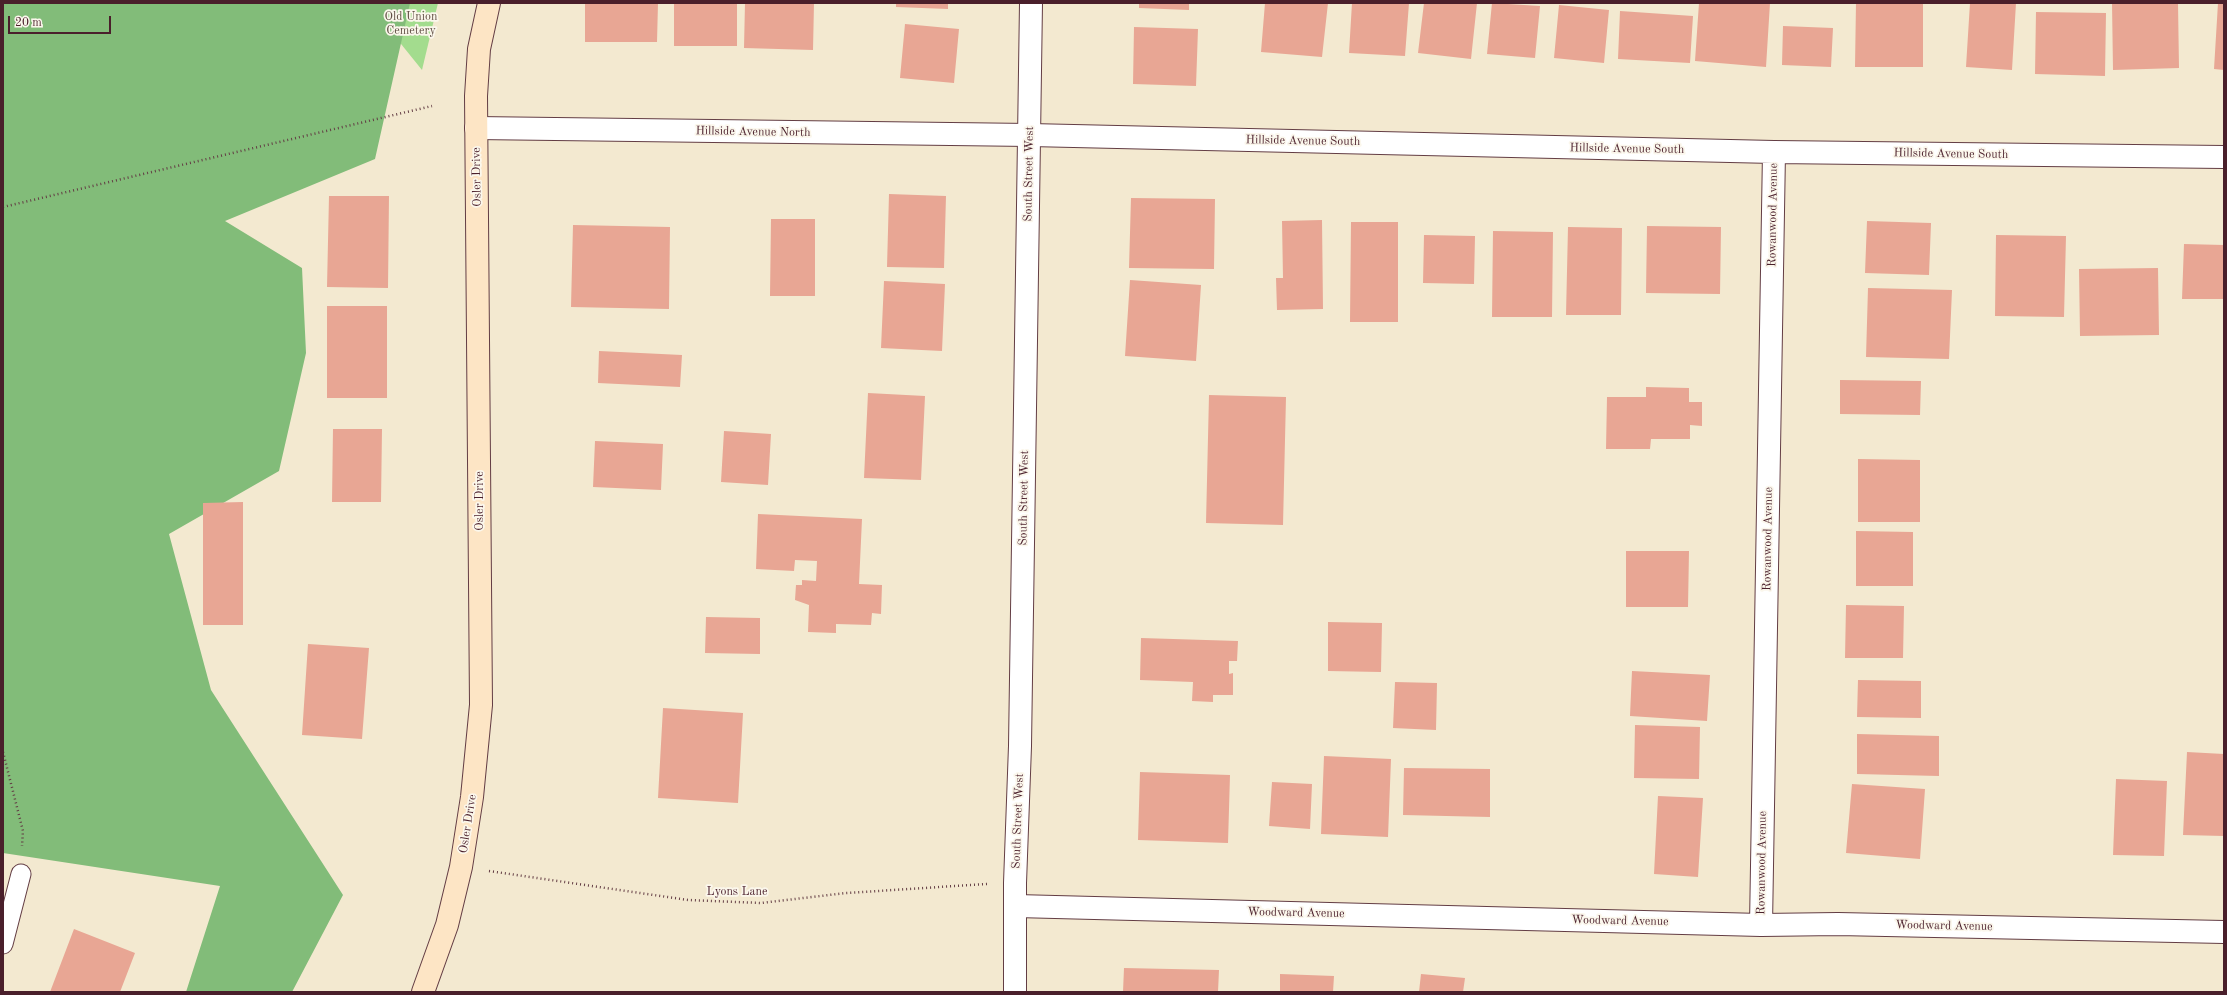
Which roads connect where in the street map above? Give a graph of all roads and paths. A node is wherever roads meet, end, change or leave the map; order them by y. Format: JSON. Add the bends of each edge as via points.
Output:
{"nodes":[{"id":1,"x":489,"y":3,"type":"edge"},
{"id":2,"x":1031,"y":3,"type":"edge"},
{"id":3,"x":432,"y":106,"type":"dead end"},
{"id":4,"x":476,"y":128,"type":"junction"},
{"id":5,"x":1030,"y":135,"type":"junction"},
{"id":6,"x":1774,"y":152,"type":"junction"},
{"id":7,"x":2224,"y":157,"type":"edge"},
{"id":8,"x":3,"y":207,"type":"edge"},
{"id":9,"x":3,"y":752,"type":"edge"},
{"id":10,"x":461,"y":867,"type":"junction"},
{"id":11,"x":21,"y":874,"type":"joint"},
{"id":12,"x":1015,"y":883,"type":"junction"},
{"id":13,"x":1016,"y":906,"type":"junction"},
{"id":14,"x":1761,"y":925,"type":"junction"},
{"id":15,"x":2224,"y":932,"type":"edge"},
{"id":16,"x":3,"y":944,"type":"edge"},
{"id":17,"x":423,"y":992,"type":"edge"},
{"id":18,"x":1015,"y":992,"type":"edge"}],
"edges":[{"from":1,"to":4,"type":"main road","name":"Osler Drive","via":[[479,49]]},
{"from":2,"to":5,"type":"street","name":"South Street West"},
{"from":3,"to":8,"type":"path"},
{"from":4,"to":5,"type":"street","name":"Hillside Avenue North"},
{"from":4,"to":10,"type":"main road","name":"Osler Drive","via":[[481,705],[472,797]]},
{"from":5,"to":6,"type":"street","name":"Hillside Avenue South"},
{"from":5,"to":12,"type":"street","name":"South Street West","via":[[1020,746]]},
{"from":6,"to":7,"type":"street","name":"Hillside Avenue South"},
{"from":6,"to":14,"type":"street","name":"Rowanwood Avenue"},
{"from":9,"to":11,"type":"path","via":[[23,831]]},
{"from":10,"to":12,"type":"path","name":"Lyons Lane","via":[[688,900],[761,903],[846,893]]},
{"from":10,"to":17,"type":"main road","name":"Osler Drive","via":[[447,926]]},
{"from":11,"to":16,"type":"lane"},
{"from":12,"to":13,"type":"street","name":"South Street West"},
{"from":13,"to":14,"type":"street","name":"Woodward Avenue"},
{"from":13,"to":18,"type":"street","name":"South Street West"},
{"from":14,"to":15,"type":"street","name":"Woodward Avenue","via":[[1838,924]]}]}
